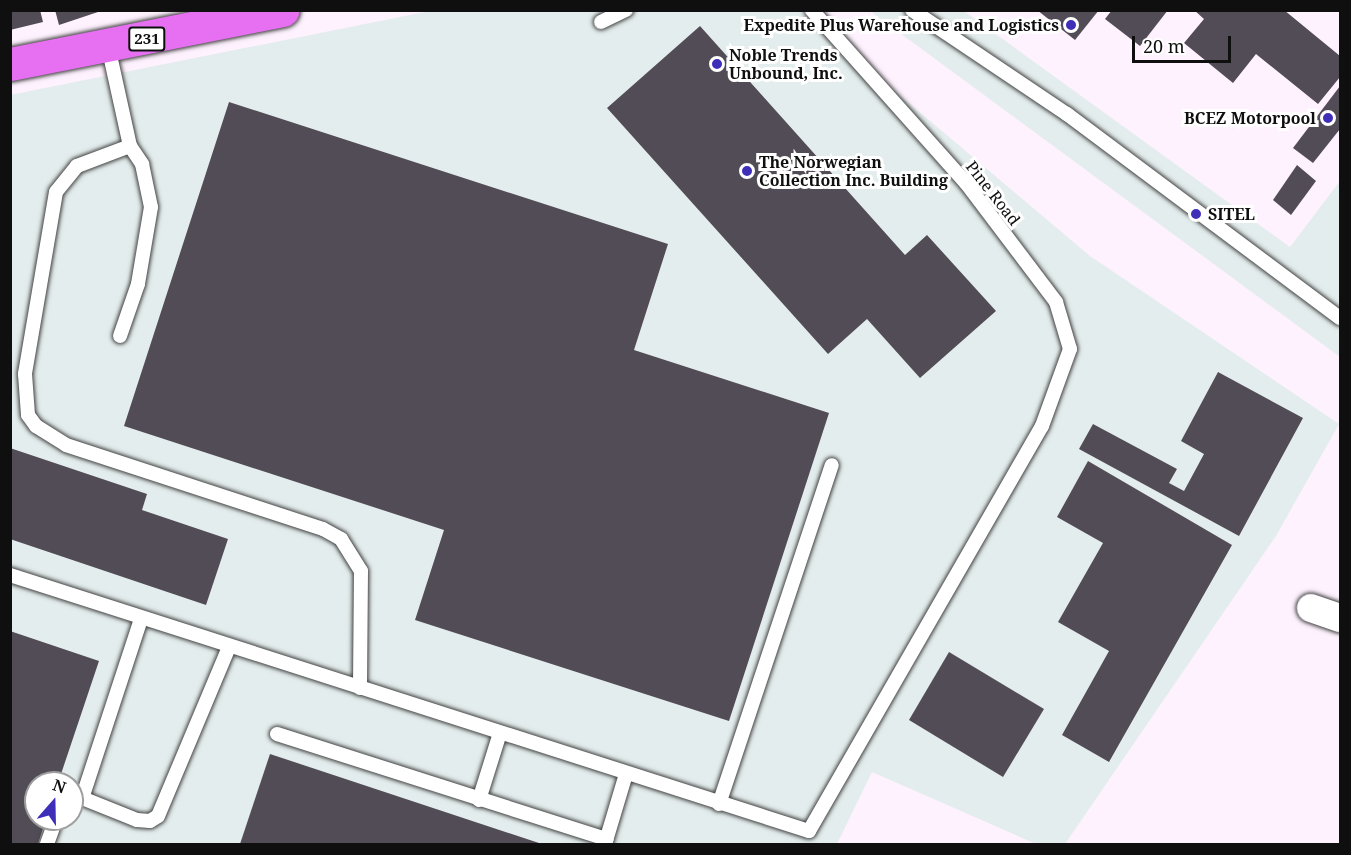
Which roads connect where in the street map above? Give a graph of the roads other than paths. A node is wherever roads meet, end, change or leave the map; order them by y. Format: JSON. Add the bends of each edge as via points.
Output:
{"nodes":[{"id":1,"x":283,"y":10,"type":"edge"},
{"id":2,"x":626,"y":10,"type":"edge"},
{"id":3,"x":812,"y":10,"type":"edge"},
{"id":4,"x":912,"y":10,"type":"edge"},
{"id":5,"x":194,"y":20,"type":"edge"},
{"id":6,"x":601,"y":22,"type":"dead end"},
{"id":7,"x":108,"y":46,"type":"junction"},
{"id":8,"x":10,"y":64,"type":"edge"},
{"id":9,"x":130,"y":146,"type":"junction"},
{"id":10,"x":1341,"y":318,"type":"edge"},
{"id":11,"x":120,"y":336,"type":"dead end"},
{"id":12,"x":832,"y":465,"type":"dead end"},
{"id":13,"x":10,"y":575,"type":"edge"},
{"id":14,"x":1311,"y":608,"type":"dead end"},
{"id":15,"x":1341,"y":618,"type":"edge"},
{"id":16,"x":141,"y":619,"type":"junction"},
{"id":17,"x":229,"y":647,"type":"junction"},
{"id":18,"x":360,"y":688,"type":"junction"},
{"id":19,"x":500,"y":733,"type":"junction"},
{"id":20,"x":277,"y":734,"type":"dead end"},
{"id":21,"x":626,"y":774,"type":"junction"},
{"id":22,"x":84,"y":780,"type":"edge"},
{"id":23,"x":479,"y":800,"type":"junction"},
{"id":24,"x":84,"y":802,"type":"edge"},
{"id":25,"x":719,"y":804,"type":"junction"},
{"id":26,"x":807,"y":838,"type":"edge"},
{"id":27,"x":606,"y":842,"type":"edge"}],
"edges":[{"from":1,"to":5,"type":"main road","number":"231"},
{"from":2,"to":6,"type":"lane"},
{"from":3,"to":26,"type":"lane","name":"Pine Road","via":[[966,183],[1056,302],[1070,349],[1042,426]]},
{"from":4,"to":10,"type":"lane","via":[[1067,114]]},
{"from":5,"to":7,"type":"main road","number":"231"},
{"from":7,"to":8,"type":"main road","number":"231"},
{"from":7,"to":9,"type":"lane"},
{"from":9,"to":11,"type":"lane","via":[[142,164],[152,207],[138,284]]},
{"from":9,"to":18,"type":"lane","via":[[77,166],[56,192],[26,374],[28,415],[36,426],[66,445],[323,529],[341,539],[361,571]]},
{"from":12,"to":25,"type":"lane"},
{"from":13,"to":16,"type":"lane"},
{"from":14,"to":15,"type":"street"},
{"from":16,"to":17,"type":"lane"},
{"from":16,"to":22,"type":"lane"},
{"from":17,"to":18,"type":"lane"},
{"from":17,"to":24,"type":"lane","via":[[158,816],[150,821],[137,820]]},
{"from":18,"to":19,"type":"lane"},
{"from":19,"to":21,"type":"lane"},
{"from":19,"to":23,"type":"lane"},
{"from":20,"to":23,"type":"lane"},
{"from":21,"to":25,"type":"lane"},
{"from":21,"to":27,"type":"lane"},
{"from":23,"to":27,"type":"lane"},
{"from":25,"to":26,"type":"lane"}]}
